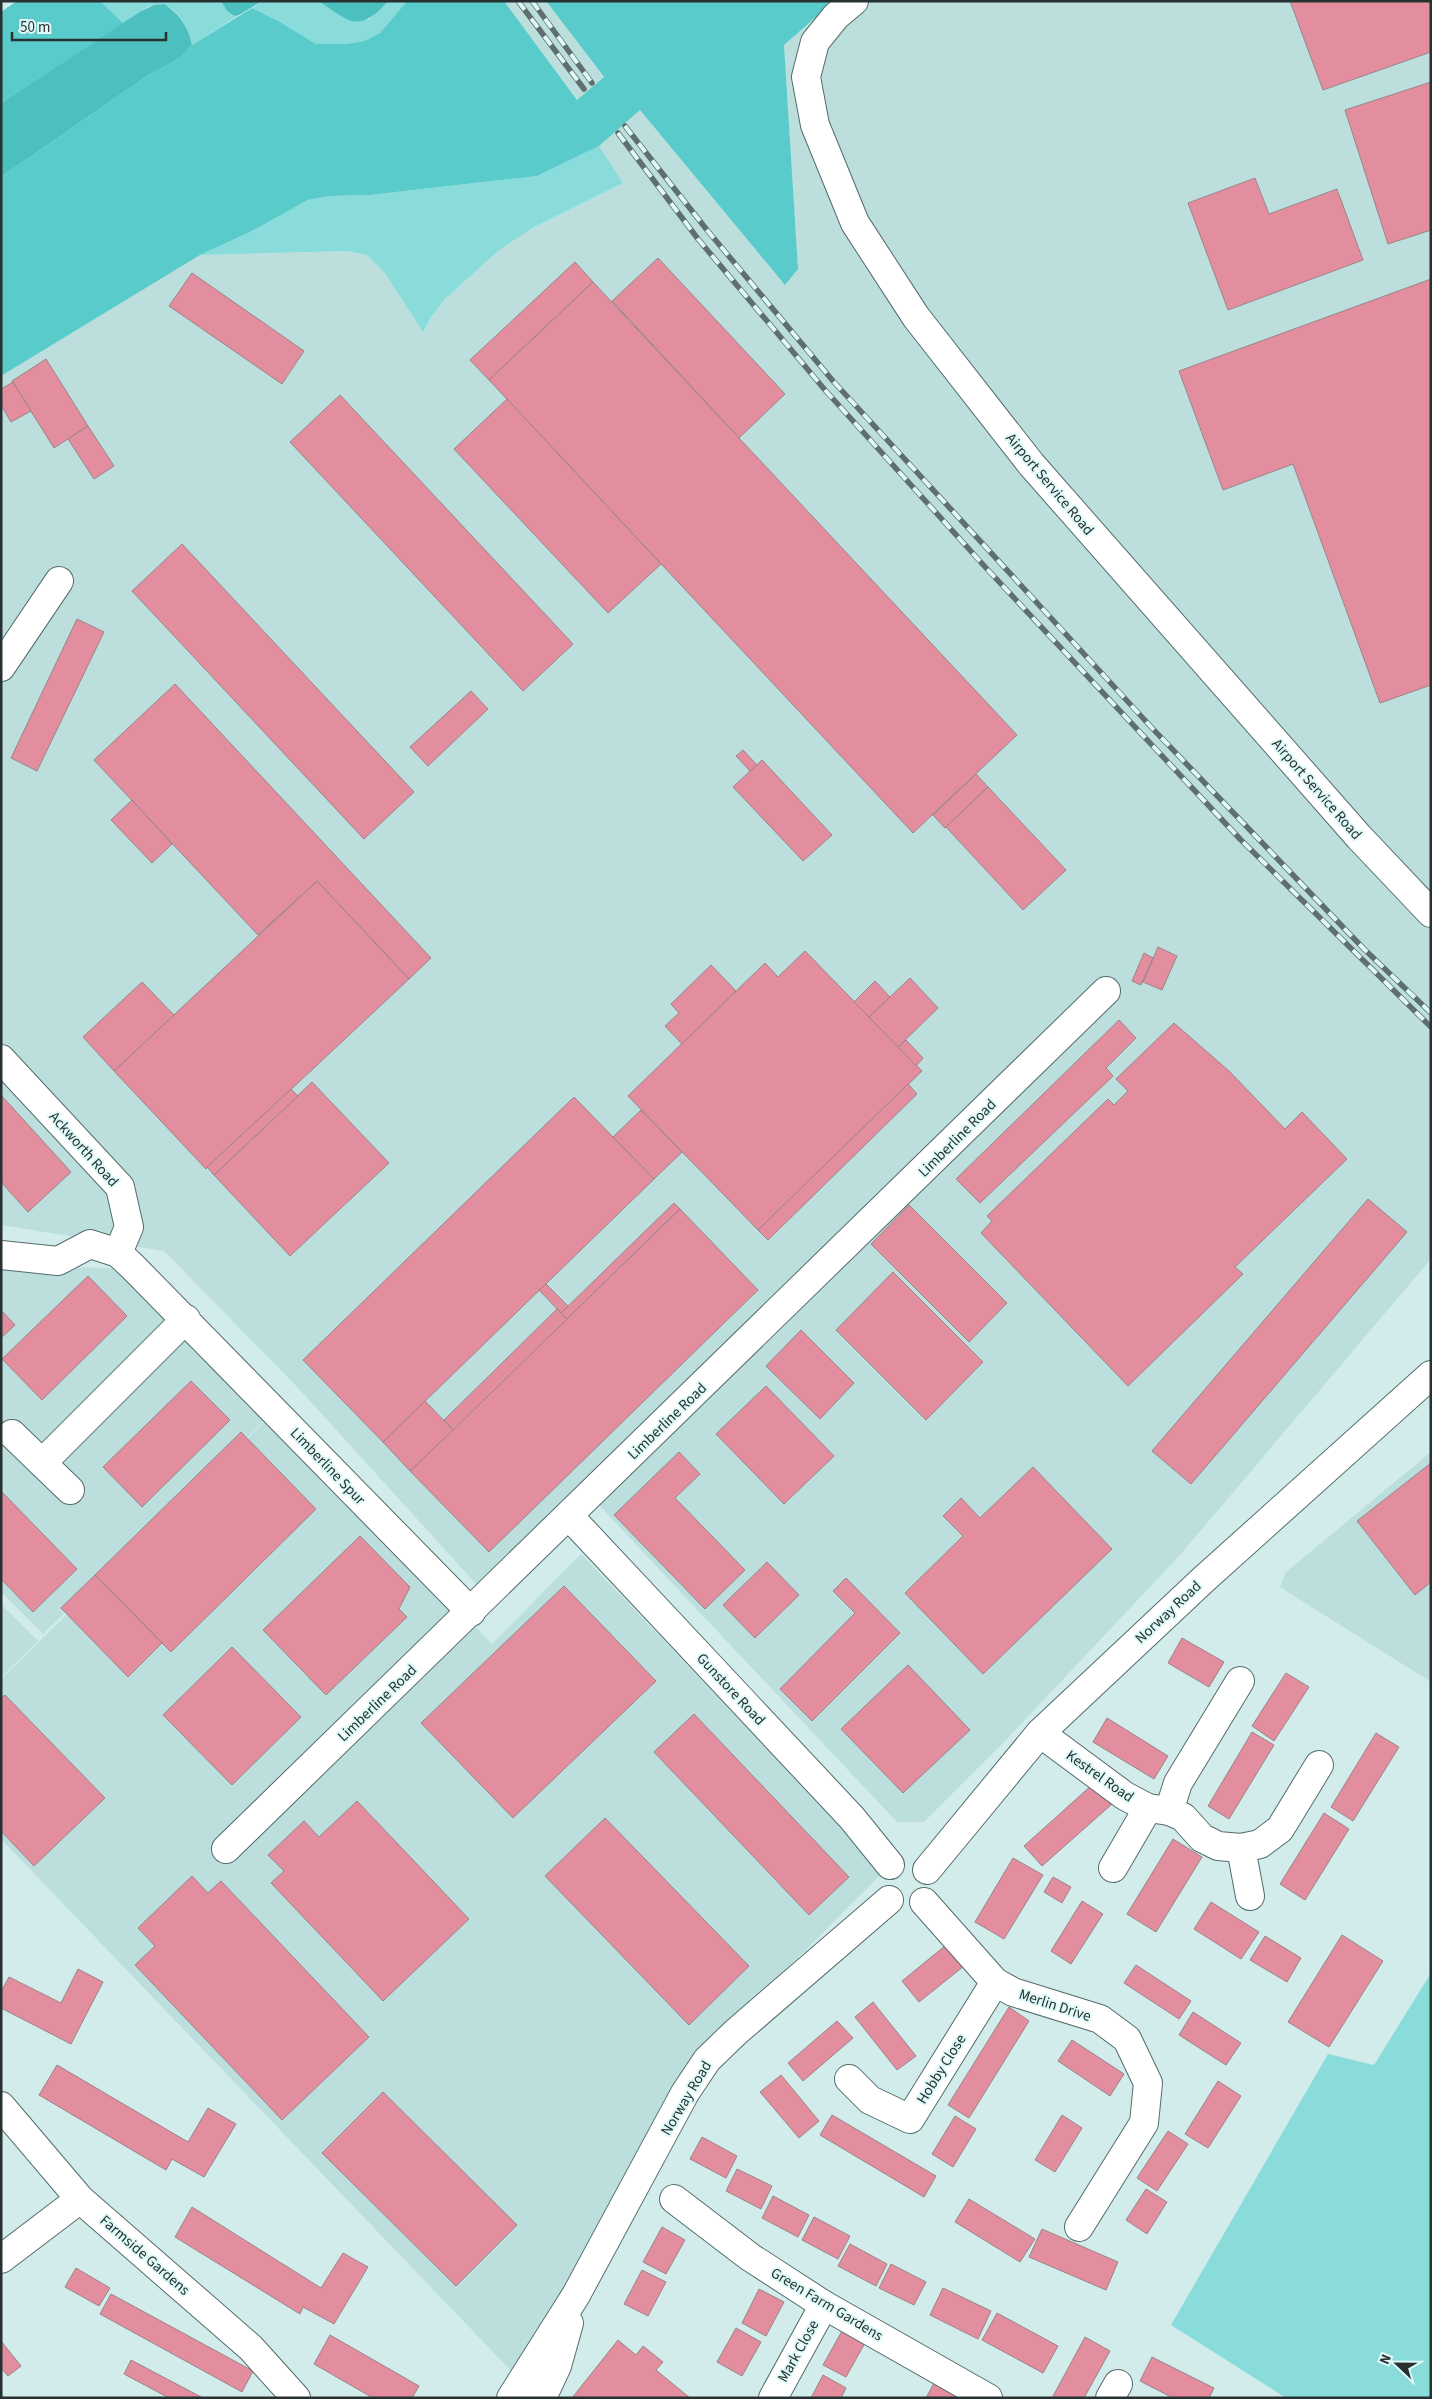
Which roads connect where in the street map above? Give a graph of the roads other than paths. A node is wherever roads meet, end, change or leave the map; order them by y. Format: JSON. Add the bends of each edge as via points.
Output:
{"nodes":[{"id":1,"x":854,"y":1,"type":"edge"},
{"id":2,"x":58,"y":581,"type":"dead end"},
{"id":3,"x":1,"y":667,"type":"edge"},
{"id":4,"x":1431,"y":913,"type":"edge"},
{"id":5,"x":1106,"y":992,"type":"dead end"},
{"id":6,"x":1,"y":1059,"type":"edge"},
{"id":7,"x":118,"y":1252,"type":"junction"},
{"id":8,"x":1,"y":1255,"type":"edge"},
{"id":9,"x":186,"y":1319,"type":"junction"},
{"id":10,"x":1431,"y":1375,"type":"edge"},
{"id":11,"x":12,"y":1434,"type":"dead end"},
{"id":12,"x":42,"y":1463,"type":"junction"},
{"id":13,"x":70,"y":1490,"type":"dead end"},
{"id":14,"x":569,"y":1516,"type":"junction"},
{"id":15,"x":471,"y":1612,"type":"junction"},
{"id":16,"x":1240,"y":1680,"type":"dead end"},
{"id":17,"x":1040,"y":1733,"type":"junction"},
{"id":18,"x":1319,"y":1765,"type":"dead end"},
{"id":19,"x":1158,"y":1809,"type":"junction"},
{"id":20,"x":1241,"y":1848,"type":"junction"},
{"id":21,"x":226,"y":1849,"type":"dead end"},
{"id":22,"x":890,"y":1865,"type":"junction"},
{"id":23,"x":1113,"y":1868,"type":"dead end"},
{"id":24,"x":927,"y":1870,"type":"junction"},
{"id":25,"x":1250,"y":1896,"type":"dead end"},
{"id":26,"x":889,"y":1900,"type":"junction"},
{"id":27,"x":924,"y":1902,"type":"junction"},
{"id":28,"x":995,"y":1982,"type":"junction"},
{"id":29,"x":849,"y":2079,"type":"dead end"},
{"id":30,"x":1,"y":2106,"type":"edge"},
{"id":31,"x":80,"y":2199,"type":"junction"},
{"id":32,"x":674,"y":2199,"type":"dead end"},
{"id":33,"x":1079,"y":2226,"type":"dead end"},
{"id":34,"x":1,"y":2259,"type":"edge"},
{"id":35,"x":824,"y":2305,"type":"junction"},
{"id":36,"x":574,"y":2307,"type":"junction"},
{"id":37,"x":296,"y":2398,"type":"edge"},
{"id":38,"x":511,"y":2398,"type":"edge"},
{"id":39,"x":535,"y":2398,"type":"edge"},
{"id":40,"x":542,"y":2398,"type":"edge"},
{"id":41,"x":773,"y":2398,"type":"edge"},
{"id":42,"x":988,"y":2398,"type":"edge"}],
"edges":[{"from":1,"to":4,"type":"street","name":"Airport Service Road","via":[[836,16],[815,42],[806,77],[815,125],[855,223],[916,316],[1031,464],[1359,837]]},
{"from":2,"to":3,"type":"street"},
{"from":5,"to":14,"type":"street","name":"Limberline Road"},
{"from":6,"to":7,"type":"street","name":"Ackworth Road","via":[[120,1187],[130,1227]]},
{"from":7,"to":8,"type":"street","name":"Limberline Spur","via":[[90,1244],[58,1261]]},
{"from":7,"to":9,"type":"street","name":"Limberline Spur"},
{"from":9,"to":12,"type":"street"},
{"from":9,"to":15,"type":"street","name":"Limberline Spur"},
{"from":10,"to":17,"type":"street","name":"Norway Road","via":[[1204,1579]]},
{"from":11,"to":12,"type":"street"},
{"from":12,"to":13,"type":"street"},
{"from":14,"to":15,"type":"street","name":"Limberline Road"},
{"from":14,"to":22,"type":"street","name":"Gunstore Road","via":[[846,1812]]},
{"from":15,"to":21,"type":"street","name":"Limberline Road"},
{"from":16,"to":19,"type":"street","via":[[1178,1783]]},
{"from":17,"to":19,"type":"street","name":"Kestrel Road","via":[[1125,1796]]},
{"from":17,"to":24,"type":"street","name":"Norway Road"},
{"from":18,"to":20,"type":"street","name":"Kestrel Road","via":[[1280,1829],[1260,1844]]},
{"from":19,"to":20,"type":"street","name":"Kestrel Road","via":[[1183,1817],[1202,1838],[1218,1846]]},
{"from":19,"to":23,"type":"street"},
{"from":20,"to":25,"type":"street"},
{"from":22,"to":24,"type":"street","via":[[911,1859]]},
{"from":22,"to":26,"type":"street","via":[[882,1884]]},
{"from":24,"to":27,"type":"street","via":[[931,1885]]},
{"from":26,"to":27,"type":"street","via":[[901,1908]]},
{"from":26,"to":36,"type":"street","name":"Norway Road","via":[[707,2060],[686,2093]]},
{"from":27,"to":28,"type":"street","name":"Merlin Drive"},
{"from":28,"to":29,"type":"street","name":"Hobby Close","via":[[910,2119],[870,2100]]},
{"from":28,"to":33,"type":"street","name":"Merlin Drive","via":[[1013,1992],[1100,2019],[1127,2039],[1148,2083],[1144,2124]]},
{"from":30,"to":31,"type":"street","name":"Farmside Gardens"},
{"from":31,"to":34,"type":"street"},
{"from":31,"to":37,"type":"street","name":"Farmside Gardens","via":[[251,2348]]},
{"from":32,"to":35,"type":"street","name":"Green Farm Gardens","via":[[750,2257]]},
{"from":35,"to":41,"type":"street","name":"Mark Close"},
{"from":35,"to":42,"type":"street","name":"Green Farm Gardens"},
{"from":36,"to":38,"type":"street","name":"Norway Road"},
{"from":36,"to":39,"type":"street","name":"Norway Road"},
{"from":36,"to":40,"type":"street","name":"Norway Road","via":[[557,2366]]}]}
